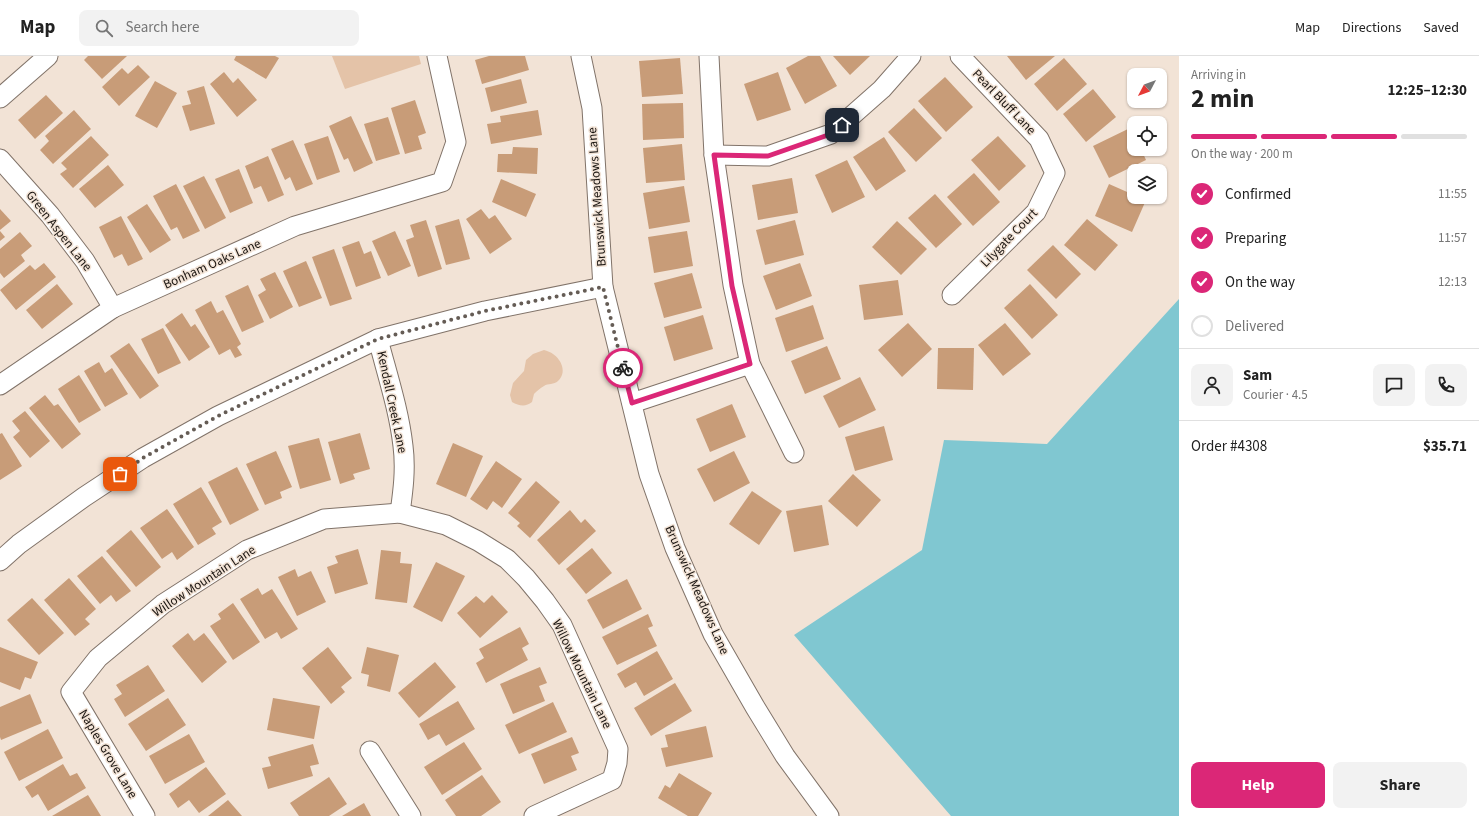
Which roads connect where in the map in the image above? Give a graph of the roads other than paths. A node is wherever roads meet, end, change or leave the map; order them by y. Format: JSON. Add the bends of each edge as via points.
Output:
{"nodes":[{"id":1,"x":48,"y":56,"type":"edge"},
{"id":2,"x":437,"y":56,"type":"edge"},
{"id":3,"x":582,"y":56,"type":"edge"},
{"id":4,"x":709,"y":56,"type":"edge"},
{"id":5,"x":911,"y":56,"type":"edge"},
{"id":6,"x":960,"y":56,"type":"edge"},
{"id":7,"x":0,"y":98,"type":"edge"},
{"id":8,"x":714,"y":155,"type":"junction"},
{"id":9,"x":0,"y":159,"type":"edge"},
{"id":10,"x":1055,"y":173,"type":"joint"},
{"id":11,"x":603,"y":287,"type":"junction"},
{"id":12,"x":952,"y":295,"type":"dead end"},
{"id":13,"x":113,"y":308,"type":"junction"},
{"id":14,"x":378,"y":339,"type":"junction"},
{"id":15,"x":750,"y":364,"type":"junction"},
{"id":16,"x":0,"y":384,"type":"edge"},
{"id":17,"x":632,"y":403,"type":"junction"},
{"id":18,"x":794,"y":453,"type":"dead end"},
{"id":19,"x":400,"y":513,"type":"junction"},
{"id":20,"x":0,"y":561,"type":"edge"},
{"id":21,"x":71,"y":692,"type":"joint"},
{"id":22,"x":370,"y":751,"type":"dead end"},
{"id":23,"x":145,"y":816,"type":"edge"},
{"id":24,"x":411,"y":816,"type":"edge"},
{"id":25,"x":534,"y":816,"type":"edge"},
{"id":26,"x":829,"y":816,"type":"edge"}],
"edges":[{"from":1,"to":7,"type":"street"},
{"from":2,"to":13,"type":"street","name":"Bonham Oaks Lane","via":[[456,142],[442,182],[295,226]]},
{"from":3,"to":11,"type":"street","name":"Brunswick Meadows Lane","via":[[592,108]]},
{"from":4,"to":8,"type":"street"},
{"from":5,"to":8,"type":"street","via":[[882,89],[831,134],[768,156]]},
{"from":6,"to":10,"type":"street","name":"Pearl Bluff Lane","via":[[1039,139]]},
{"from":8,"to":15,"type":"street","via":[[732,286]]},
{"from":9,"to":13,"type":"street","name":"Green Aspen Lane","via":[[80,255]]},
{"from":10,"to":12,"type":"street","name":"Lilygate Court","via":[[1036,212]]},
{"from":11,"to":14,"type":"street","via":[[485,311]]},
{"from":11,"to":17,"type":"street","name":"Brunswick Meadows Lane"},
{"from":13,"to":16,"type":"street","name":"Bonham Oaks Lane"},
{"from":14,"to":19,"type":"street","name":"Kendall Creek Lane","via":[[403,446],[405,483]]},
{"from":14,"to":20,"type":"street","via":[[218,416],[143,458],[84,497],[19,544]]},
{"from":15,"to":17,"type":"street"},
{"from":15,"to":18,"type":"street"},
{"from":17,"to":26,"type":"street","name":"Brunswick Meadows Lane","via":[[649,474],[675,548],[713,634],[785,756]]},
{"from":19,"to":21,"type":"street","name":"Willow Mountain Lane","via":[[324,519],[247,550],[163,604],[98,658]]},
{"from":19,"to":25,"type":"street","name":"Willow Mountain Lane","via":[[446,525],[478,541],[507,559],[526,578],[562,626],[618,748],[612,780]]},
{"from":21,"to":23,"type":"street","name":"Naples Grove Lane"},
{"from":22,"to":24,"type":"street"}]}
